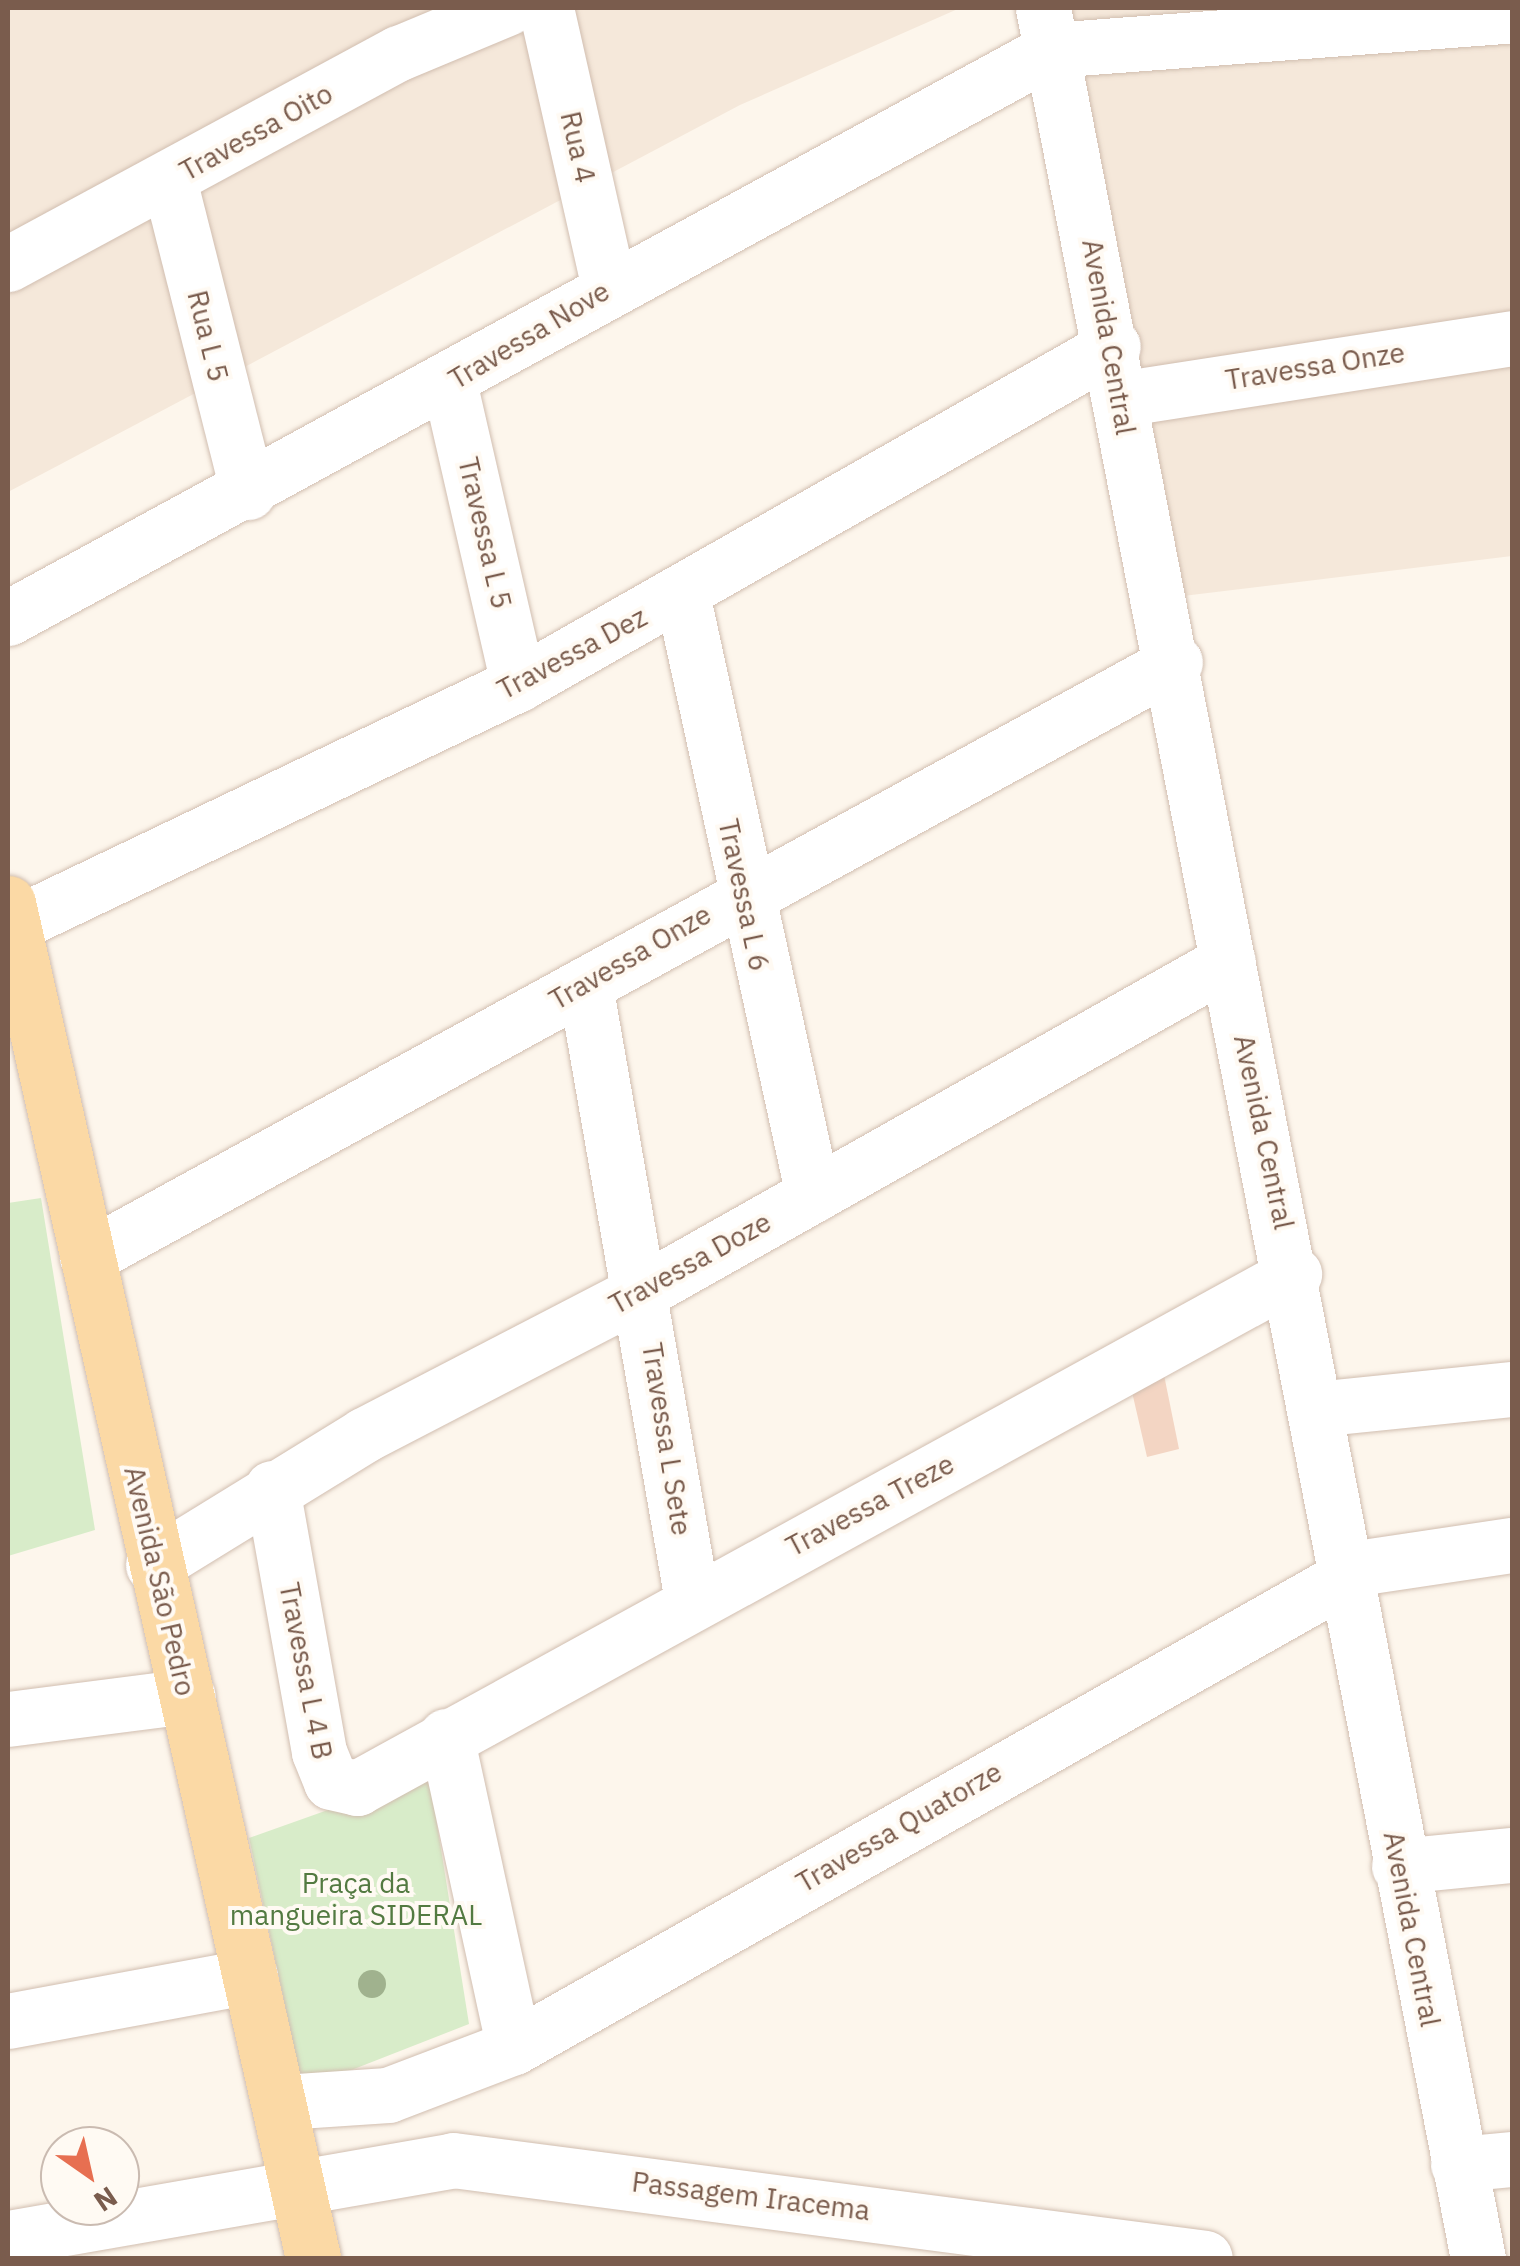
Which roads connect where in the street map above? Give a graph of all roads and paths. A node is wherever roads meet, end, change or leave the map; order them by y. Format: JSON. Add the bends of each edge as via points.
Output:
{"nodes":[{"id":1,"x":507,"y":8,"type":"edge"},
{"id":2,"x":546,"y":8,"type":"edge"},
{"id":3,"x":1512,"y":15,"type":"edge"},
{"id":4,"x":1047,"y":28,"type":"edge"},
{"id":5,"x":169,"y":180,"type":"junction"},
{"id":6,"x":8,"y":264,"type":"edge"},
{"id":7,"x":608,"y":288,"type":"junction"},
{"id":8,"x":1512,"y":338,"type":"edge"},
{"id":9,"x":1113,"y":346,"type":"junction"},
{"id":10,"x":449,"y":382,"type":"junction"},
{"id":11,"x":1119,"y":399,"type":"junction"},
{"id":12,"x":248,"y":492,"type":"junction"},
{"id":13,"x":682,"y":594,"type":"junction"},
{"id":14,"x":8,"y":618,"type":"edge"},
{"id":15,"x":1175,"y":662,"type":"junction"},
{"id":16,"x":518,"y":684,"type":"junction"},
{"id":17,"x":742,"y":892,"type":"junction"},
{"id":18,"x":10,"y":914,"type":"edge"},
{"id":19,"x":1228,"y":961,"type":"junction"},
{"id":20,"x":585,"y":985,"type":"junction"},
{"id":21,"x":18,"y":1011,"type":"edge"},
{"id":22,"x":812,"y":1195,"type":"junction"},
{"id":23,"x":87,"y":1257,"type":"junction"},
{"id":24,"x":1294,"y":1274,"type":"junction"},
{"id":25,"x":644,"y":1290,"type":"junction"},
{"id":26,"x":1512,"y":1390,"type":"edge"},
{"id":27,"x":1315,"y":1409,"type":"junction"},
{"id":28,"x":272,"y":1488,"type":"junction"},
{"id":29,"x":1512,"y":1545,"type":"edge"},
{"id":30,"x":153,"y":1565,"type":"junction"},
{"id":31,"x":1343,"y":1580,"type":"junction"},
{"id":32,"x":692,"y":1600,"type":"junction"},
{"id":33,"x":188,"y":1696,"type":"junction"},
{"id":34,"x":8,"y":1719,"type":"edge"},
{"id":35,"x":446,"y":1736,"type":"junction"},
{"id":36,"x":1512,"y":1855,"type":"edge"},
{"id":37,"x":1400,"y":1866,"type":"junction"},
{"id":38,"x":250,"y":1976,"type":"junction"},
{"id":39,"x":8,"y":2021,"type":"edge"},
{"id":40,"x":514,"y":2047,"type":"junction"},
{"id":41,"x":438,"y":2081,"type":"junction"},
{"id":42,"x":283,"y":2102,"type":"junction"},
{"id":43,"x":1512,"y":2159,"type":"edge"},
{"id":44,"x":453,"y":2160,"type":"junction"},
{"id":45,"x":1458,"y":2164,"type":"junction"},
{"id":46,"x":297,"y":2185,"type":"junction"},
{"id":47,"x":8,"y":2238,"type":"edge"},
{"id":48,"x":313,"y":2258,"type":"edge"},
{"id":49,"x":1205,"y":2258,"type":"edge"},
{"id":50,"x":1478,"y":2258,"type":"edge"}],
"edges":[{"from":1,"to":5,"type":"street","name":"Travessa Oito","via":[[400,53]]},
{"from":2,"to":7,"type":"street","name":"Rua 4"},
{"from":3,"to":4,"type":"street"},
{"from":4,"to":7,"type":"street","name":"Travessa Nove"},
{"from":4,"to":9,"type":"street","name":"Avenida Central"},
{"from":5,"to":6,"type":"street","name":"Travessa Oito"},
{"from":5,"to":12,"type":"street","name":"Rua L 5"},
{"from":7,"to":10,"type":"street","name":"Travessa Nove"},
{"from":8,"to":11,"type":"street","name":"Travessa Onze"},
{"from":9,"to":11,"type":"street","name":"Avenida Central"},
{"from":9,"to":13,"type":"street","name":"Travessa Dez"},
{"from":10,"to":12,"type":"street","name":"Travessa Nove"},
{"from":10,"to":16,"type":"street","name":"Travessa L 5"},
{"from":11,"to":15,"type":"street","name":"Avenida Central"},
{"from":12,"to":14,"type":"street","name":"Travessa Nove"},
{"from":13,"to":16,"type":"street","name":"Travessa Dez"},
{"from":13,"to":17,"type":"street","name":"Travessa L 6"},
{"from":15,"to":17,"type":"street","name":"Travessa Onze"},
{"from":15,"to":19,"type":"street","name":"Avenida Central"},
{"from":16,"to":18,"type":"street","name":"Travessa Dez"},
{"from":17,"to":20,"type":"street","name":"Travessa Onze"},
{"from":17,"to":22,"type":"street","name":"Travessa L 6"},
{"from":18,"to":21,"type":"main road","name":"Avenida São Pedro"},
{"from":19,"to":22,"type":"street","name":"Travessa Doze"},
{"from":19,"to":24,"type":"street","name":"Avenida Central"},
{"from":20,"to":23,"type":"street","name":"Travessa Onze"},
{"from":20,"to":25,"type":"street","name":"Travessa L Sete"},
{"from":21,"to":23,"type":"main road","name":"Avenida São Pedro"},
{"from":22,"to":25,"type":"street","name":"Travessa Doze"},
{"from":23,"to":30,"type":"main road","name":"Avenida São Pedro"},
{"from":24,"to":27,"type":"street","name":"Avenida Central"},
{"from":24,"to":32,"type":"street","name":"Travessa Treze"},
{"from":25,"to":28,"type":"street","name":"Travessa Doze"},
{"from":25,"to":32,"type":"street","name":"Travessa L Sete"},
{"from":26,"to":27,"type":"street"},
{"from":27,"to":31,"type":"street","name":"Avenida Central"},
{"from":28,"to":30,"type":"street","name":"Travessa Doze"},
{"from":28,"to":35,"type":"street","name":"Travessa L 4 B","via":[[331,1782],[357,1788]]},
{"from":29,"to":31,"type":"street","name":"Travessa Quatorze","via":[[1391,1559]]},
{"from":30,"to":33,"type":"main road","name":"Avenida São Pedro"},
{"from":31,"to":37,"type":"street","name":"Avenida Central"},
{"from":31,"to":40,"type":"street","name":"Travessa Quatorze"},
{"from":32,"to":35,"type":"street","name":"Travessa Treze"},
{"from":33,"to":34,"type":"street"},
{"from":33,"to":38,"type":"main road","name":"Avenida São Pedro"},
{"from":35,"to":40,"type":"street"},
{"from":36,"to":37,"type":"street"},
{"from":37,"to":45,"type":"street","name":"Avenida Central"},
{"from":38,"to":39,"type":"street"},
{"from":38,"to":42,"type":"main road","name":"Avenida São Pedro"},
{"from":40,"to":41,"type":"street","name":"Travessa Quatorze"},
{"from":41,"to":42,"type":"street","name":"Travessa Quatorze","via":[[388,2095]]},
{"from":41,"to":44,"type":"street"},
{"from":42,"to":46,"type":"main road","name":"Avenida São Pedro"},
{"from":43,"to":45,"type":"street"},
{"from":44,"to":46,"type":"street","name":"Passagem Iracema"},
{"from":44,"to":49,"type":"street","name":"Passagem Iracema"},
{"from":45,"to":50,"type":"street","name":"Avenida Central"},
{"from":46,"to":47,"type":"street","name":"Passagem Iracema"},
{"from":46,"to":48,"type":"main road","name":"Avenida São Pedro"}]}
